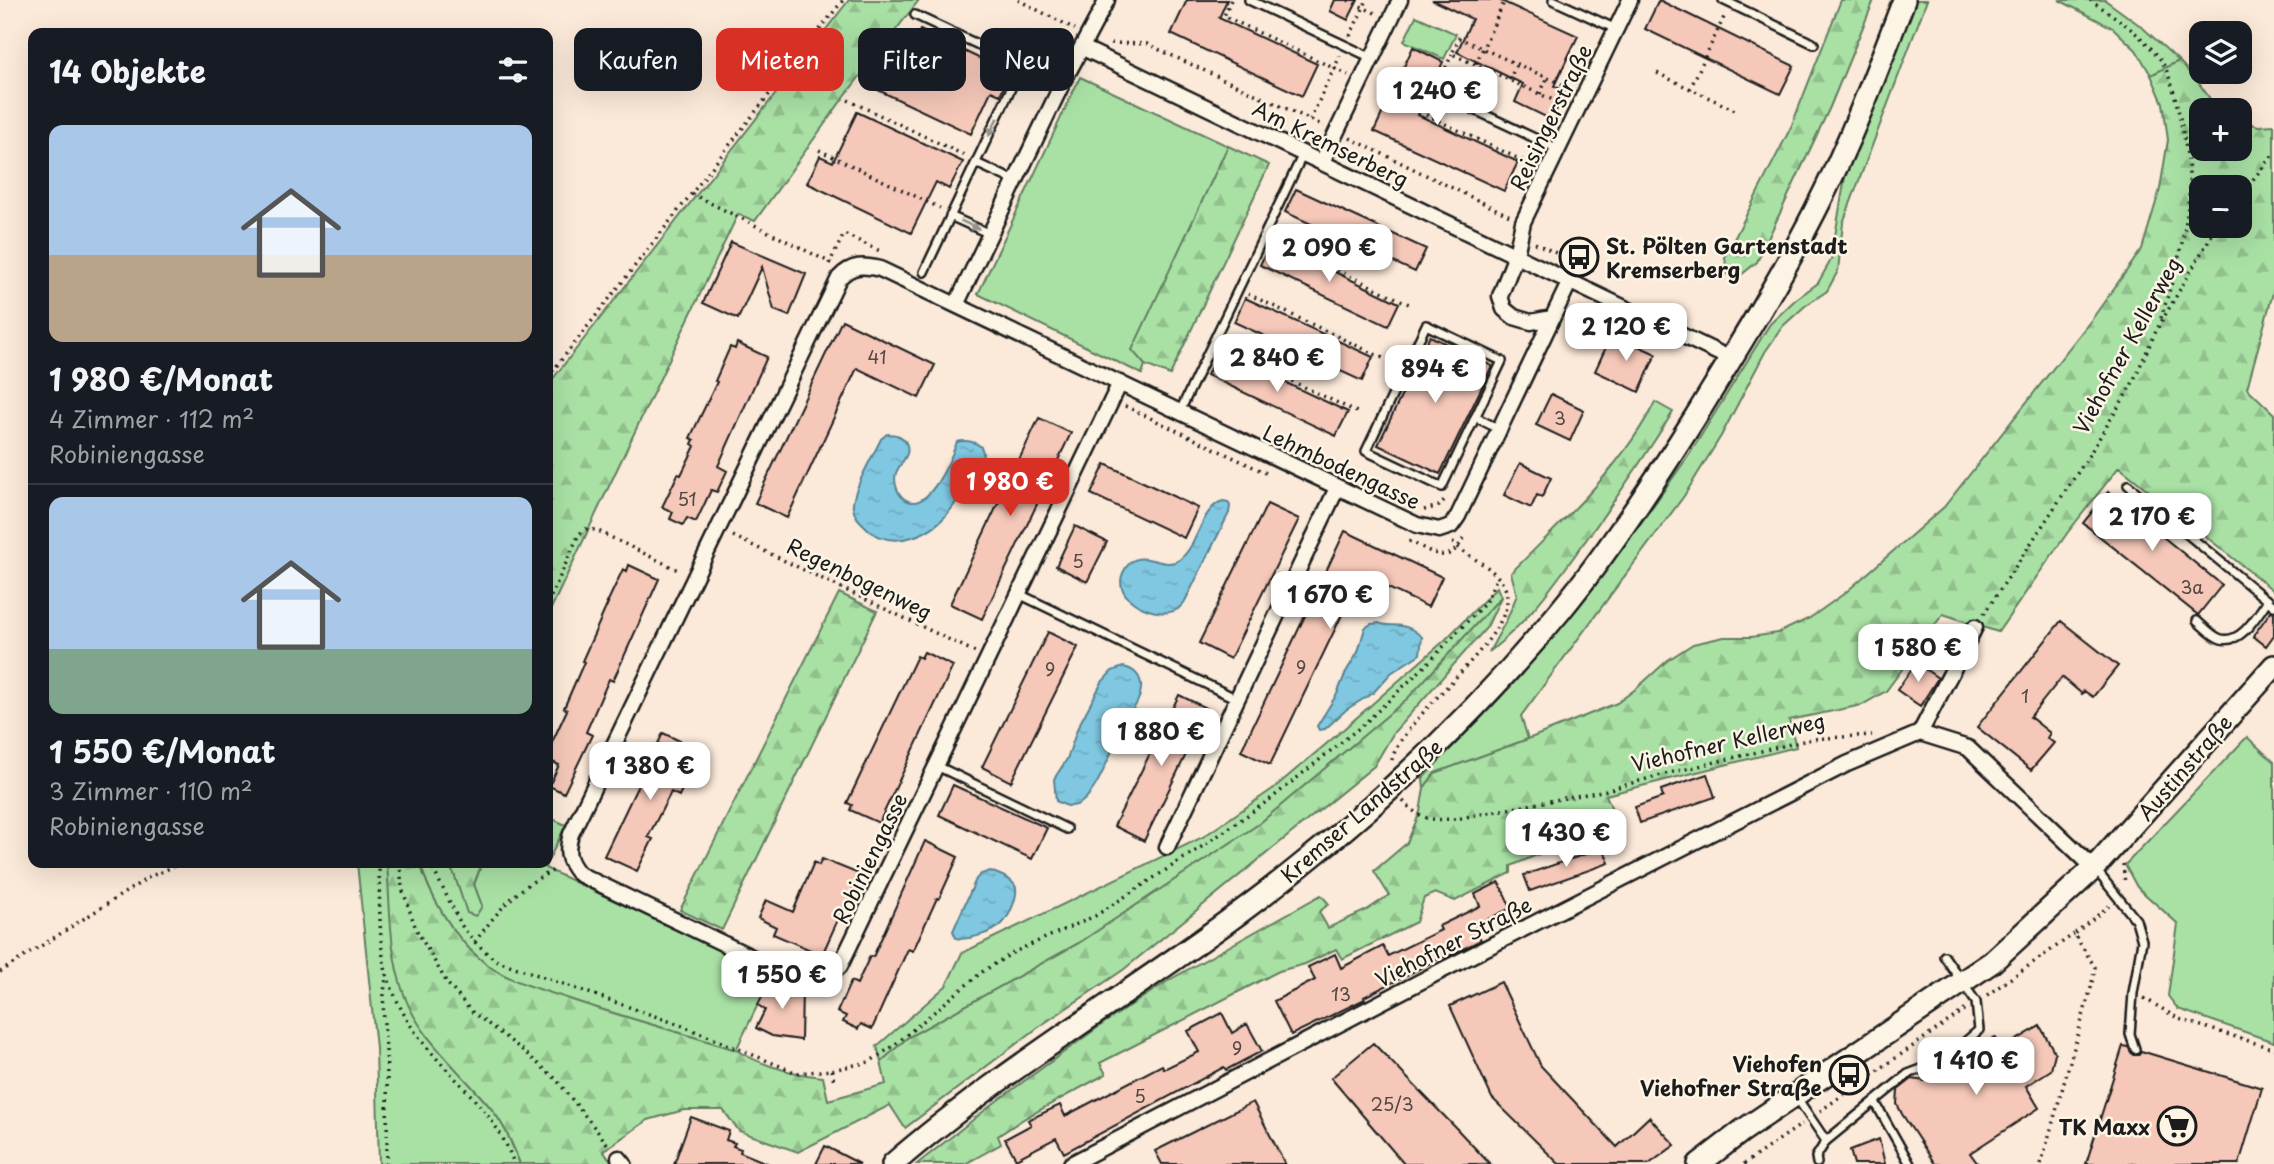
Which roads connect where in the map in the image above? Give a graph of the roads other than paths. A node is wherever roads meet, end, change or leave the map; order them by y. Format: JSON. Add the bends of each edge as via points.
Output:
{"nodes":[{"id":1,"x":1107,"y":0,"type":"edge"},
{"id":2,"x":1249,"y":0,"type":"edge"},
{"id":3,"x":1400,"y":0,"type":"edge"},
{"id":4,"x":1553,"y":0,"type":"edge"},
{"id":5,"x":1630,"y":0,"type":"edge"},
{"id":6,"x":1904,"y":0,"type":"edge"},
{"id":7,"x":1727,"y":2,"type":"edge"},
{"id":8,"x":915,"y":15,"type":"dead end"},
{"id":9,"x":1616,"y":29,"type":"junction"},
{"id":10,"x":1086,"y":42,"type":"junction"},
{"id":11,"x":1814,"y":44,"type":"dead end"},
{"id":12,"x":980,"y":45,"type":"edge"},
{"id":13,"x":1372,"y":58,"type":"junction"},
{"id":14,"x":1074,"y":63,"type":"edge"},
{"id":15,"x":1010,"y":91,"type":"edge"},
{"id":16,"x":1059,"y":91,"type":"edge"},
{"id":17,"x":1445,"y":96,"type":"dead end"},
{"id":18,"x":1558,"y":149,"type":"junction"},
{"id":19,"x":1303,"y":153,"type":"junction"},
{"id":20,"x":1322,"y":162,"type":"junction"},
{"id":21,"x":975,"y":163,"type":"junction"},
{"id":22,"x":1016,"y":181,"type":"junction"},
{"id":23,"x":950,"y":216,"type":"junction"},
{"id":24,"x":990,"y":234,"type":"junction"},
{"id":25,"x":1516,"y":255,"type":"junction"},
{"id":26,"x":924,"y":272,"type":"dead end"},
{"id":27,"x":1570,"y":281,"type":"junction"},
{"id":28,"x":956,"y":305,"type":"junction"},
{"id":29,"x":1552,"y":318,"type":"junction"},
{"id":30,"x":1731,"y":359,"type":"junction"},
{"id":31,"x":1119,"y":383,"type":"junction"},
{"id":32,"x":1180,"y":411,"type":"junction"},
{"id":33,"x":1475,"y":417,"type":"junction"},
{"id":34,"x":1499,"y":429,"type":"junction"},
{"id":35,"x":2128,"y":485,"type":"dead end"},
{"id":36,"x":1338,"y":488,"type":"junction"},
{"id":37,"x":1019,"y":594,"type":"junction"},
{"id":38,"x":2271,"y":603,"type":"edge"},
{"id":39,"x":2197,"y":621,"type":"dead end"},
{"id":40,"x":1975,"y":627,"type":"road end"},
{"id":41,"x":2274,"y":666,"type":"edge"},
{"id":42,"x":1237,"y":699,"type":"junction"},
{"id":43,"x":1920,"y":733,"type":"junction"},
{"id":44,"x":936,"y":766,"type":"junction"},
{"id":45,"x":1067,"y":829,"type":"dead end"},
{"id":46,"x":1167,"y":847,"type":"dead end"},
{"id":47,"x":2101,"y":860,"type":"junction"},
{"id":48,"x":570,"y":863,"type":"joint"},
{"id":49,"x":1944,"y":956,"type":"dead end"},
{"id":50,"x":1963,"y":982,"type":"junction"},
{"id":51,"x":2135,"y":1049,"type":"dead end"},
{"id":52,"x":1795,"y":1095,"type":"junction"},
{"id":53,"x":1875,"y":1102,"type":"junction"},
{"id":54,"x":1826,"y":1141,"type":"junction"},
{"id":55,"x":1817,"y":1163,"type":"edge"},
{"id":56,"x":893,"y":1164,"type":"edge"},
{"id":57,"x":1072,"y":1164,"type":"edge"},
{"id":58,"x":1699,"y":1164,"type":"edge"},
{"id":59,"x":1910,"y":1164,"type":"edge"}],
"edges":[{"from":1,"to":10,"type":"street"},
{"from":2,"to":13,"type":"lane"},
{"from":3,"to":13,"type":"street"},
{"from":4,"to":9,"type":"lane"},
{"from":5,"to":9,"type":"street","name":"Reisingerstraße"},
{"from":6,"to":30,"type":"main road","name":"Kremser Landstraße","via":[[1816,209]]},
{"from":7,"to":11,"type":"lane"},
{"from":8,"to":12,"type":"lane"},
{"from":9,"to":18,"type":"street","name":"Reisingerstraße"},
{"from":10,"to":14,"type":"street"},
{"from":10,"to":19,"type":"street","name":"Am Kremserberg"},
{"from":13,"to":20,"type":"street"},
{"from":15,"to":21,"type":"lane","one_way":true},
{"from":16,"to":22,"type":"street"},
{"from":17,"to":18,"type":"lane"},
{"from":18,"to":25,"type":"street","name":"Reisingerstraße","via":[[1522,229]]},
{"from":19,"to":20,"type":"street","name":"Am Kremserberg"},
{"from":19,"to":32,"type":"lane"},
{"from":20,"to":25,"type":"street","name":"Am Kremserberg"},
{"from":21,"to":22,"type":"lane"},
{"from":21,"to":23,"type":"lane"},
{"from":22,"to":24,"type":"street"},
{"from":23,"to":24,"type":"lane","one_way":true},
{"from":23,"to":26,"type":"lane"},
{"from":24,"to":28,"type":"street"},
{"from":25,"to":27,"type":"street","name":"Am Kremserberg"},
{"from":25,"to":29,"type":"street","via":[[1500,296],[1504,309],[1531,322]]},
{"from":27,"to":29,"type":"street"},
{"from":27,"to":30,"type":"street","name":"Am Kremserberg"},
{"from":28,"to":31,"type":"street","name":"Lehmbodengasse"},
{"from":28,"to":48,"type":"street","name":"Lehmbodengasse","via":[[867,266],[850,269],[839,278],[571,834]]},
{"from":29,"to":34,"type":"street","name":"Lehmbodengasse"},
{"from":30,"to":56,"type":"main road","name":"Kremser Landstraße","via":[[1633,512],[1562,609],[1494,687],[1391,789],[1282,881],[992,1086]]},
{"from":31,"to":32,"type":"street","name":"Lehmbodengasse"},
{"from":31,"to":37,"type":"street","name":"Robiniengasse"},
{"from":32,"to":36,"type":"street","name":"Lehmbodengasse"},
{"from":33,"to":33,"type":"lane","via":[[1442,487],[1366,451],[1426,325],[1502,361]]},
{"from":33,"to":34,"type":"lane"},
{"from":34,"to":36,"type":"street","name":"Lehmbodengasse","via":[[1451,526],[1439,530],[1417,524]]},
{"from":35,"to":38,"type":"lane"},
{"from":36,"to":42,"type":"street"},
{"from":37,"to":42,"type":"lane"},
{"from":37,"to":44,"type":"street","name":"Robiniengasse"},
{"from":38,"to":39,"type":"lane","via":[[2233,639],[2219,639]]},
{"from":40,"to":43,"type":"street"},
{"from":41,"to":47,"type":"main road","name":"Austinstraße"},
{"from":42,"to":46,"type":"street"},
{"from":43,"to":47,"type":"street","via":[[1968,748]]},
{"from":43,"to":57,"type":"street","name":"Viehofner Straße","via":[[1835,770]]},
{"from":44,"to":45,"type":"lane"},
{"from":44,"to":48,"type":"street","name":"Robiniengasse","via":[[840,966],[829,977],[814,982],[797,979],[579,874]]},
{"from":47,"to":50,"type":"main road","name":"Austinstraße","via":[[1992,962]]},
{"from":47,"to":51,"type":"lane","via":[[2136,920],[2142,941],[2130,1034]]},
{"from":49,"to":50,"type":"lane"},
{"from":50,"to":52,"type":"main road","name":"Austinstraße"},
{"from":50,"to":53,"type":"lane","via":[[1976,1002],[1979,1030],[1929,1066],[1908,1074]]},
{"from":52,"to":54,"type":"lane"},
{"from":52,"to":58,"type":"main road","name":"Austinstraße"},
{"from":53,"to":54,"type":"lane"},
{"from":53,"to":59,"type":"lane"},
{"from":54,"to":55,"type":"lane"}]}
